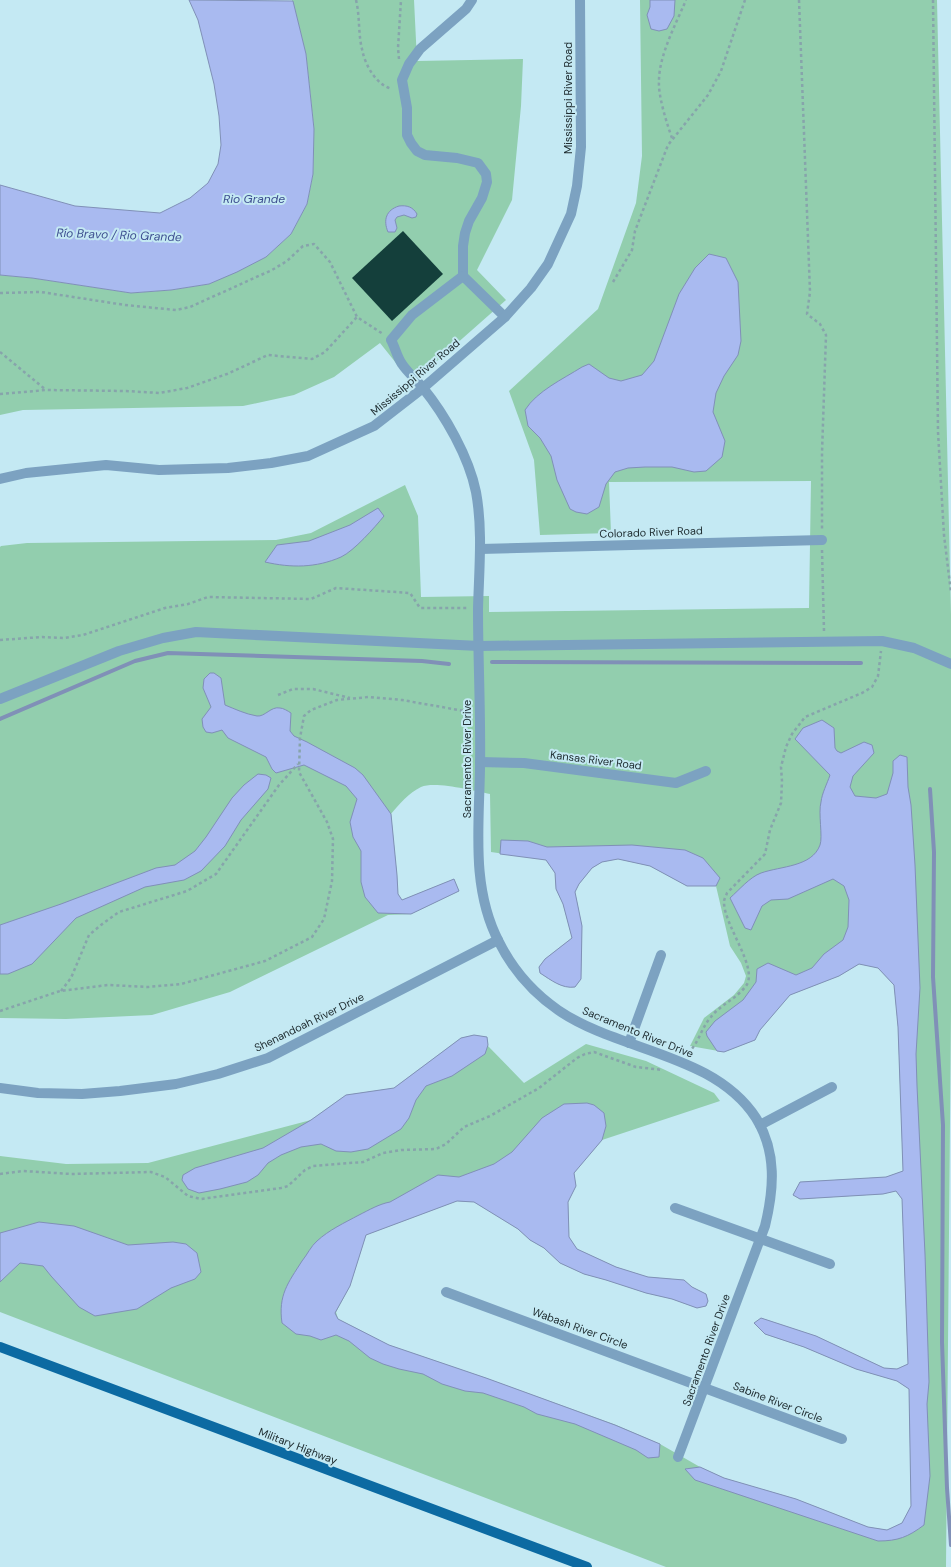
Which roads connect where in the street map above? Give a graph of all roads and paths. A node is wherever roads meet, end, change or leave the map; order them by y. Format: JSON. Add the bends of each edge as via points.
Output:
{"nodes":[{"id":1,"x":356,"y":0,"type":"edge"},
{"id":2,"x":401,"y":0,"type":"edge"},
{"id":3,"x":472,"y":0,"type":"edge"},
{"id":4,"x":580,"y":0,"type":"edge"},
{"id":5,"x":686,"y":0,"type":"edge"},
{"id":6,"x":745,"y":0,"type":"edge"},
{"id":7,"x":799,"y":0,"type":"edge"},
{"id":8,"x":932,"y":0,"type":"edge"},
{"id":9,"x":402,"y":80,"type":"junction"},
{"id":10,"x":404,"y":92,"type":"junction"},
{"id":11,"x":672,"y":138,"type":"junction"},
{"id":12,"x":463,"y":276,"type":"junction"},
{"id":13,"x":613,"y":282,"type":"dead end"},
{"id":14,"x":0,"y":293,"type":"edge"},
{"id":15,"x":357,"y":316,"type":"junction"},
{"id":16,"x":505,"y":317,"type":"junction"},
{"id":17,"x":391,"y":340,"type":"junction"},
{"id":18,"x":0,"y":352,"type":"edge"},
{"id":19,"x":423,"y":388,"type":"junction"},
{"id":20,"x":46,"y":390,"type":"junction"},
{"id":21,"x":0,"y":394,"type":"edge"},
{"id":22,"x":0,"y":479,"type":"edge"},
{"id":23,"x":822,"y":540,"type":"junction"},
{"id":24,"x":480,"y":548,"type":"junction"},
{"id":25,"x":951,"y":593,"type":"edge"},
{"id":26,"x":478,"y":609,"type":"junction"},
{"id":27,"x":0,"y":640,"type":"edge"},
{"id":28,"x":882,"y":641,"type":"junction"},
{"id":29,"x":823,"y":642,"type":"junction"},
{"id":30,"x":479,"y":646,"type":"junction"},
{"id":31,"x":951,"y":664,"type":"edge"},
{"id":32,"x":278,"y":695,"type":"dead end"},
{"id":33,"x":353,"y":698,"type":"junction"},
{"id":34,"x":0,"y":699,"type":"edge"},
{"id":35,"x":479,"y":713,"type":"junction"},
{"id":36,"x":480,"y":762,"type":"junction"},
{"id":37,"x":298,"y":764,"type":"junction"},
{"id":38,"x":706,"y":771,"type":"dead end"},
{"id":39,"x":498,"y":940,"type":"junction"},
{"id":40,"x":662,"y":955,"type":"dead end"},
{"id":41,"x":60,"y":992,"type":"junction"},
{"id":42,"x":0,"y":1011,"type":"edge"},
{"id":43,"x":629,"y":1043,"type":"junction"},
{"id":44,"x":688,"y":1053,"type":"dead end"},
{"id":45,"x":663,"y":1070,"type":"dead end"},
{"id":46,"x":832,"y":1087,"type":"dead end"},
{"id":47,"x":0,"y":1088,"type":"edge"},
{"id":48,"x":760,"y":1125,"type":"junction"},
{"id":49,"x":0,"y":1174,"type":"edge"},
{"id":50,"x":675,"y":1208,"type":"dead end"},
{"id":51,"x":760,"y":1238,"type":"junction"},
{"id":52,"x":830,"y":1264,"type":"dead end"},
{"id":53,"x":446,"y":1292,"type":"dead end"},
{"id":54,"x":0,"y":1347,"type":"edge"},
{"id":55,"x":706,"y":1387,"type":"junction"},
{"id":56,"x":842,"y":1439,"type":"dead end"},
{"id":57,"x":678,"y":1457,"type":"dead end"},
{"id":58,"x":587,"y":1567,"type":"edge"}],
"edges":[{"from":1,"to":10,"type":"path","via":[[365,60],[385,87]]},
{"from":2,"to":9,"type":"path","via":[[398,48]]},
{"from":3,"to":9,"type":"street","via":[[466,9],[420,49]]},
{"from":4,"to":16,"type":"street","name":"Mississippi River Road","via":[[581,147],[571,214],[548,264]]},
{"from":5,"to":11,"type":"path","via":[[665,50],[659,82]]},
{"from":6,"to":11,"type":"path","via":[[721,71],[708,95]]},
{"from":7,"to":23,"type":"path","via":[[810,292],[807,314],[820,324],[826,335]]},
{"from":8,"to":25,"type":"path","via":[[938,432],[944,535]]},
{"from":9,"to":10,"type":"street"},
{"from":10,"to":12,"type":"street","via":[[407,135],[417,151],[425,155],[478,163],[486,174],[487,182],[482,198],[465,233]]},
{"from":11,"to":13,"type":"path","via":[[635,231],[632,250]]},
{"from":12,"to":16,"type":"street"},
{"from":12,"to":17,"type":"street","via":[[412,315]]},
{"from":14,"to":15,"type":"path","via":[[41,292],[176,310],[190,307],[272,270],[288,262],[303,246],[314,244],[330,262]]},
{"from":15,"to":17,"type":"path"},
{"from":15,"to":20,"type":"path","via":[[325,352],[312,359],[268,355],[227,374],[187,388],[159,393],[126,390]]},
{"from":16,"to":19,"type":"street","name":"Mississippi River Road"},
{"from":17,"to":19,"type":"street","name":"Sacramento River Drive","via":[[401,364]]},
{"from":18,"to":20,"type":"path"},
{"from":19,"to":22,"type":"street","name":"Mississippi River Road","via":[[374,426],[308,456],[228,468],[159,470],[106,464],[26,473]]},
{"from":19,"to":24,"type":"street","name":"Sacramento River Drive","via":[[436,405],[467,460],[478,509]]},
{"from":20,"to":21,"type":"path"},
{"from":23,"to":24,"type":"street","name":"Colorado River Road"},
{"from":23,"to":29,"type":"path"},
{"from":24,"to":26,"type":"street","name":"Sacramento River Drive"},
{"from":26,"to":27,"type":"path","via":[[420,608],[410,593],[336,588],[312,599],[208,597],[83,635]]},
{"from":26,"to":30,"type":"street","name":"Sacramento River Drive"},
{"from":28,"to":29,"type":"street"},
{"from":28,"to":31,"type":"street","via":[[914,648]]},
{"from":28,"to":44,"type":"path","via":[[878,676],[872,687],[805,717],[792,734],[781,767],[781,803],[764,854],[727,893],[724,902],[728,921],[749,969],[750,979],[737,996],[712,1015]]},
{"from":29,"to":30,"type":"street"},
{"from":30,"to":34,"type":"street","via":[[196,632],[163,638],[119,651]]},
{"from":30,"to":35,"type":"street","name":"Sacramento River Drive"},
{"from":32,"to":33,"type":"path","via":[[293,689],[313,689]]},
{"from":33,"to":35,"type":"path","via":[[402,700]]},
{"from":33,"to":37,"type":"path","via":[[337,700],[311,710],[304,716]]},
{"from":35,"to":36,"type":"street","name":"Sacramento River Drive"},
{"from":36,"to":38,"type":"street","name":"Kansas River Road","via":[[524,763],[676,782]]},
{"from":36,"to":39,"type":"street","name":"Sacramento River Drive","via":[[478,861],[483,898]]},
{"from":37,"to":41,"type":"path","via":[[279,785],[216,874],[186,891],[119,912],[101,925],[89,935],[70,978]]},
{"from":37,"to":41,"type":"path","via":[[299,772],[327,822],[333,839],[332,881],[324,919],[312,937],[265,961],[182,984],[148,987],[108,985]]},
{"from":39,"to":43,"type":"street","name":"Sacramento River Drive","via":[[526,983],[553,1006],[592,1029]]},
{"from":39,"to":47,"type":"street","name":"Shenandoah River Drive","via":[[268,1058],[218,1074],[176,1084],[82,1094],[38,1093]]},
{"from":40,"to":43,"type":"street"},
{"from":41,"to":42,"type":"path"},
{"from":43,"to":48,"type":"street","name":"Sacramento River Drive","via":[[719,1081],[741,1098]]},
{"from":45,"to":49,"type":"path","via":[[636,1067],[594,1052],[585,1054],[539,1088],[490,1116],[464,1127],[446,1144],[436,1149],[400,1150],[383,1153],[363,1162],[313,1166],[288,1186],[281,1188],[201,1199],[188,1196],[165,1177],[152,1172],[71,1174],[23,1171]]},
{"from":46,"to":48,"type":"street"},
{"from":48,"to":51,"type":"street","name":"Sacramento River Drive","via":[[768,1142],[773,1169],[770,1201]]},
{"from":50,"to":51,"type":"street"},
{"from":51,"to":52,"type":"street"},
{"from":51,"to":55,"type":"street","name":"Sacramento River Drive"},
{"from":53,"to":55,"type":"street","name":"Wabash River Circle"},
{"from":54,"to":58,"type":"main road","name":"Military Highway"},
{"from":55,"to":56,"type":"street","name":"Sabine River Circle"},
{"from":55,"to":57,"type":"street","name":"Sacramento River Drive"}]}
